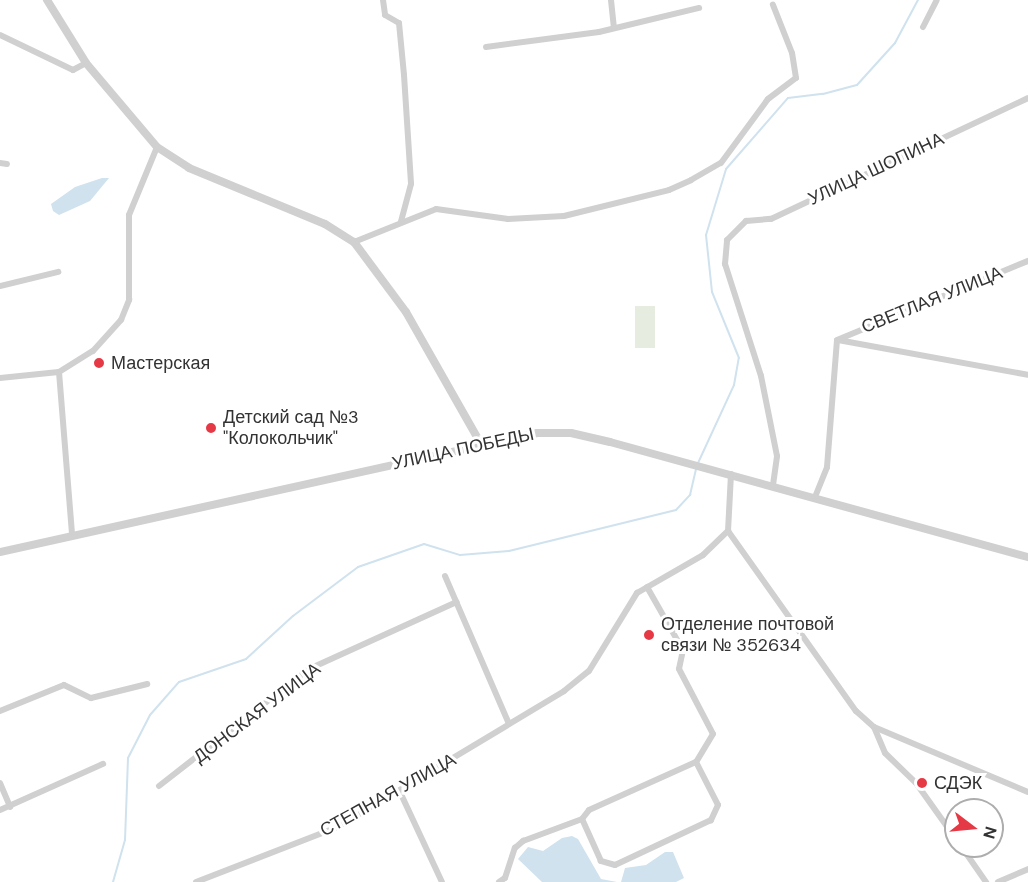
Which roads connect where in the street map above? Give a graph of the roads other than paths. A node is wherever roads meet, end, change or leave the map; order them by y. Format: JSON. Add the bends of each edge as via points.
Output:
{"nodes":[{"id":1,"x":47,"y":0,"type":"edge"},
{"id":2,"x":382,"y":0,"type":"edge"},
{"id":3,"x":611,"y":0,"type":"edge"},
{"id":4,"x":937,"y":0,"type":"edge"},
{"id":5,"x":773,"y":6,"type":"dead end"},
{"id":6,"x":699,"y":8,"type":"dead end"},
{"id":7,"x":614,"y":27,"type":"junction"},
{"id":8,"x":923,"y":27,"type":"dead end"},
{"id":9,"x":0,"y":35,"type":"edge"},
{"id":10,"x":486,"y":47,"type":"dead end"},
{"id":11,"x":86,"y":63,"type":"junction"},
{"id":12,"x":1028,"y":98,"type":"edge"},
{"id":13,"x":157,"y":147,"type":"junction"},
{"id":14,"x":401,"y":222,"type":"junction"},
{"id":15,"x":354,"y":242,"type":"junction"},
{"id":16,"x":1028,"y":261,"type":"edge"},
{"id":17,"x":58,"y":272,"type":"dead end"},
{"id":18,"x":0,"y":286,"type":"edge"},
{"id":19,"x":837,"y":340,"type":"junction"},
{"id":20,"x":59,"y":372,"type":"junction"},
{"id":21,"x":1028,"y":375,"type":"edge"},
{"id":22,"x":0,"y":378,"type":"edge"},
{"id":23,"x":481,"y":444,"type":"junction"},
{"id":24,"x":731,"y":473,"type":"junction"},
{"id":25,"x":773,"y":485,"type":"junction"},
{"id":26,"x":815,"y":497,"type":"junction"},
{"id":27,"x":728,"y":531,"type":"junction"},
{"id":28,"x":72,"y":535,"type":"junction"},
{"id":29,"x":0,"y":552,"type":"edge"},
{"id":30,"x":1028,"y":557,"type":"edge"},
{"id":31,"x":445,"y":576,"type":"dead end"},
{"id":32,"x":647,"y":587,"type":"junction"},
{"id":33,"x":457,"y":602,"type":"junction"},
{"id":34,"x":147,"y":684,"type":"dead end"},
{"id":35,"x":0,"y":711,"type":"edge"},
{"id":36,"x":509,"y":724,"type":"junction"},
{"id":37,"x":874,"y":727,"type":"junction"},
{"id":38,"x":696,"y":762,"type":"junction"},
{"id":39,"x":103,"y":764,"type":"dead end"},
{"id":40,"x":0,"y":783,"type":"edge"},
{"id":41,"x":159,"y":786,"type":"dead end"},
{"id":42,"x":400,"y":792,"type":"junction"},
{"id":43,"x":1028,"y":792,"type":"edge"},
{"id":44,"x":10,"y":807,"type":"junction"},
{"id":45,"x":0,"y":810,"type":"edge"},
{"id":46,"x":582,"y":819,"type":"junction"},
{"id":47,"x":944,"y":822,"type":"edge"},
{"id":48,"x":969,"y":858,"type":"edge"},
{"id":49,"x":1028,"y":869,"type":"edge"},
{"id":50,"x":196,"y":882,"type":"edge"},
{"id":51,"x":442,"y":882,"type":"edge"},
{"id":52,"x":499,"y":882,"type":"edge"},
{"id":53,"x":986,"y":882,"type":"edge"},
{"id":54,"x":998,"y":882,"type":"edge"}],
"edges":[{"from":1,"to":11,"type":"street"},
{"from":2,"to":14,"type":"street","via":[[385,15],[399,23],[404,75],[411,183]]},
{"from":3,"to":7,"type":"street"},
{"from":4,"to":8,"type":"street"},
{"from":5,"to":14,"type":"street","via":[[792,53],[796,78],[768,99],[720,163],[669,190],[564,216],[508,219],[436,209]]},
{"from":6,"to":7,"type":"street"},
{"from":7,"to":10,"type":"street"},
{"from":9,"to":11,"type":"street","via":[[73,70]]},
{"from":11,"to":13,"type":"street"},
{"from":12,"to":25,"type":"street","name":"УЛИЦА ШОПИНА","via":[[771,219],[746,221],[727,240],[725,264],[761,376],[777,456]]},
{"from":13,"to":15,"type":"street","via":[[189,168],[325,224]]},
{"from":13,"to":20,"type":"street","via":[[129,214],[129,300],[121,320],[93,351]]},
{"from":14,"to":15,"type":"street"},
{"from":15,"to":23,"type":"street","via":[[406,312]]},
{"from":16,"to":19,"type":"street","name":"СВЕТЛАЯ УЛИЦА"},
{"from":17,"to":18,"type":"street"},
{"from":19,"to":21,"type":"street"},
{"from":19,"to":26,"type":"street","via":[[827,467]]},
{"from":20,"to":22,"type":"street"},
{"from":20,"to":28,"type":"street"},
{"from":23,"to":24,"type":"street","name":"УЛИЦА ПОБЕДЫ","via":[[537,433],[571,433]]},
{"from":23,"to":28,"type":"street","name":"УЛИЦА ПОБЕДЫ"},
{"from":24,"to":25,"type":"street","name":"УЛИЦА ПОБЕДЫ"},
{"from":24,"to":27,"type":"street"},
{"from":25,"to":26,"type":"street","name":"УЛИЦА ПОБЕДЫ"},
{"from":26,"to":30,"type":"street","name":"УЛИЦА ПОБЕДЫ"},
{"from":27,"to":32,"type":"street","name":"СТЕПНАЯ УЛИЦА","via":[[703,555]]},
{"from":27,"to":37,"type":"street","via":[[834,684]]},
{"from":28,"to":29,"type":"street","name":"УЛИЦА ПОБЕДЫ"},
{"from":31,"to":33,"type":"street"},
{"from":32,"to":36,"type":"street","name":"СТЕПНАЯ УЛИЦА","via":[[638,593],[589,671]]},
{"from":32,"to":38,"type":"street","via":[[683,650],[679,669],[712,734]]},
{"from":33,"to":36,"type":"street"},
{"from":33,"to":41,"type":"street","name":"ДОНСКАЯ УЛИЦА","via":[[309,669]]},
{"from":34,"to":35,"type":"street","via":[[91,698],[64,685]]},
{"from":36,"to":42,"type":"street","name":"СТЕПНАЯ УЛИЦА"},
{"from":37,"to":43,"type":"street"},
{"from":37,"to":47,"type":"street","via":[[885,753],[916,783]]},
{"from":38,"to":46,"type":"street","via":[[589,810]]},
{"from":38,"to":46,"type":"street","via":[[718,805],[711,820],[615,865],[601,861]]},
{"from":39,"to":44,"type":"street"},
{"from":40,"to":44,"type":"street"},
{"from":42,"to":50,"type":"street","name":"СТЕПНАЯ УЛИЦА","via":[[338,827]]},
{"from":42,"to":51,"type":"street"},
{"from":44,"to":45,"type":"street"},
{"from":46,"to":52,"type":"street","via":[[523,841],[515,848],[505,878]]},
{"from":48,"to":53,"type":"street"},
{"from":49,"to":54,"type":"street"}]}
